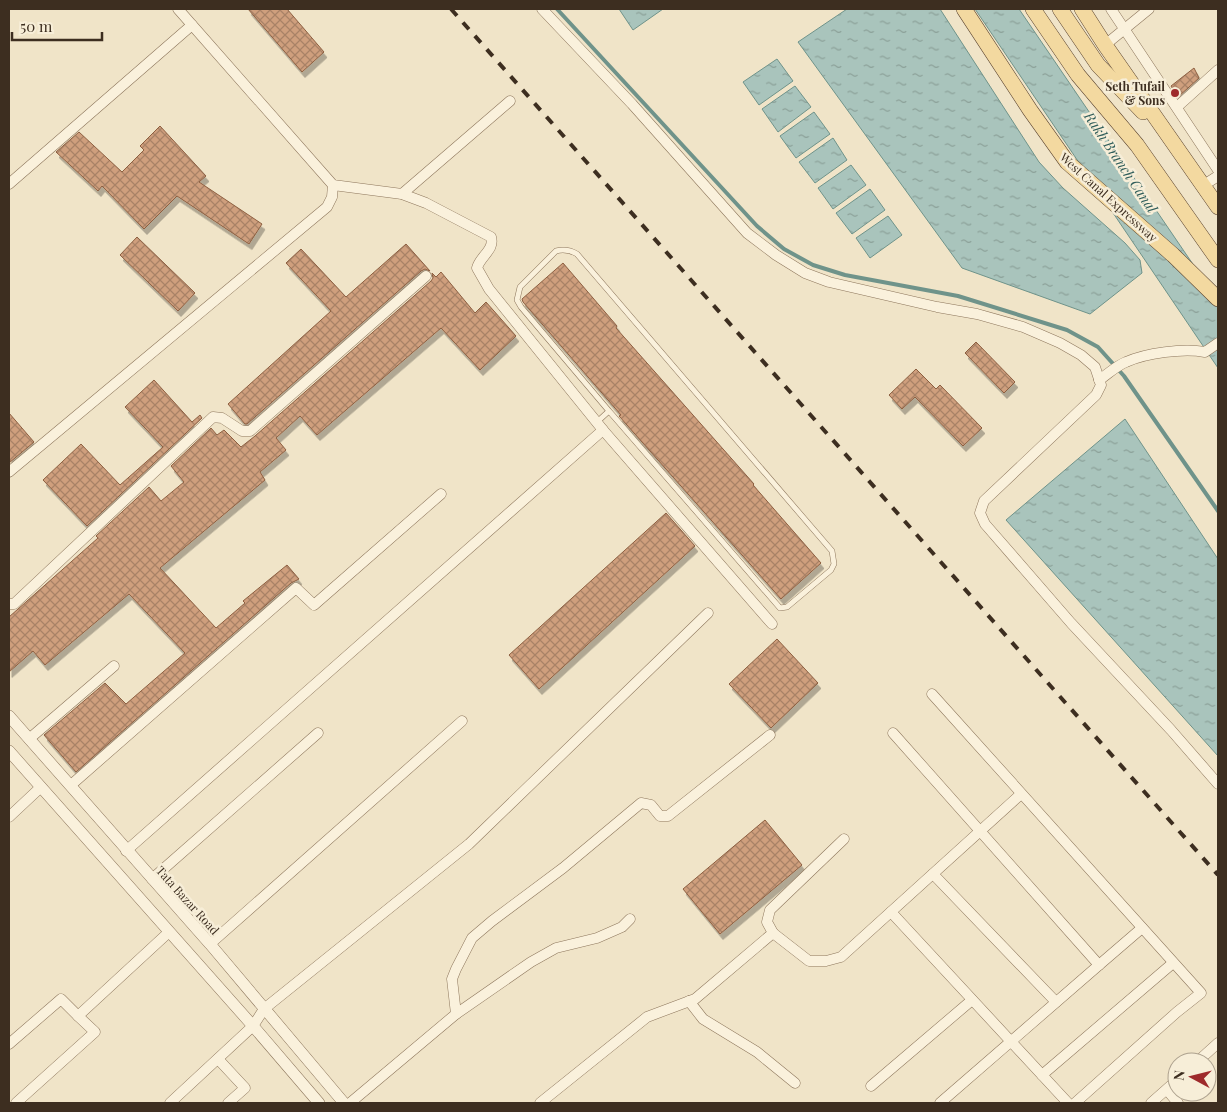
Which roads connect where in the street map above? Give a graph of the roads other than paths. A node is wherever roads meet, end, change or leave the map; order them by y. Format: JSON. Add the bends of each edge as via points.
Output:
{"nodes":[{"id":1,"x":178,"y":9,"type":"edge"},
{"id":2,"x":542,"y":9,"type":"edge"},
{"id":3,"x":964,"y":9,"type":"edge"},
{"id":4,"x":1033,"y":9,"type":"edge"},
{"id":5,"x":1060,"y":9,"type":"edge"},
{"id":6,"x":1082,"y":9,"type":"edge"},
{"id":7,"x":1111,"y":9,"type":"edge"},
{"id":8,"x":1149,"y":9,"type":"edge"},
{"id":9,"x":192,"y":25,"type":"junction"},
{"id":10,"x":1124,"y":29,"type":"junction"},
{"id":11,"x":1105,"y":45,"type":"junction"},
{"id":12,"x":1218,"y":70,"type":"edge"},
{"id":13,"x":510,"y":101,"type":"dead end"},
{"id":14,"x":1177,"y":108,"type":"junction"},
{"id":15,"x":1177,"y":149,"type":"junction"},
{"id":16,"x":1218,"y":170,"type":"edge"},
{"id":17,"x":1218,"y":176,"type":"edge"},
{"id":18,"x":9,"y":184,"type":"edge"},
{"id":19,"x":333,"y":185,"type":"junction"},
{"id":20,"x":1204,"y":185,"type":"junction"},
{"id":21,"x":402,"y":194,"type":"junction"},
{"id":22,"x":1218,"y":207,"type":"edge"},
{"id":23,"x":1218,"y":260,"type":"edge"},
{"id":24,"x":426,"y":276,"type":"dead end"},
{"id":25,"x":1218,"y":299,"type":"edge"},
{"id":26,"x":1218,"y":343,"type":"edge"},
{"id":27,"x":1103,"y":377,"type":"junction"},
{"id":28,"x":609,"y":411,"type":"junction"},
{"id":29,"x":600,"y":426,"type":"junction"},
{"id":30,"x":9,"y":472,"type":"edge"},
{"id":31,"x":441,"y":494,"type":"dead end"},
{"id":32,"x":9,"y":604,"type":"edge"},
{"id":33,"x":708,"y":613,"type":"dead end"},
{"id":34,"x":772,"y":624,"type":"dead end"},
{"id":35,"x":114,"y":666,"type":"dead end"},
{"id":36,"x":932,"y":694,"type":"dead end"},
{"id":37,"x":9,"y":716,"type":"edge"},
{"id":38,"x":462,"y":721,"type":"dead end"},
{"id":39,"x":318,"y":733,"type":"dead end"},
{"id":40,"x":893,"y":733,"type":"dead end"},
{"id":41,"x":770,"y":735,"type":"dead end"},
{"id":42,"x":29,"y":740,"type":"junction"},
{"id":43,"x":9,"y":751,"type":"edge"},
{"id":44,"x":1218,"y":784,"type":"edge"},
{"id":45,"x":71,"y":786,"type":"junction"},
{"id":46,"x":41,"y":787,"type":"junction"},
{"id":47,"x":1021,"y":794,"type":"junction"},
{"id":48,"x":10,"y":814,"type":"edge"},
{"id":49,"x":980,"y":831,"type":"junction"},
{"id":50,"x":844,"y":839,"type":"dead end"},
{"id":51,"x":126,"y":851,"type":"junction"},
{"id":52,"x":933,"y":874,"type":"junction"},
{"id":53,"x":152,"y":879,"type":"junction"},
{"id":54,"x":891,"y":912,"type":"junction"},
{"id":55,"x":630,"y":919,"type":"dead end"},
{"id":56,"x":1142,"y":928,"type":"junction"},
{"id":57,"x":169,"y":932,"type":"junction"},
{"id":58,"x":773,"y":933,"type":"junction"},
{"id":59,"x":210,"y":944,"type":"junction"},
{"id":60,"x":1173,"y":963,"type":"junction"},
{"id":61,"x":1099,"y":965,"type":"junction"},
{"id":62,"x":972,"y":1000,"type":"junction"},
{"id":63,"x":689,"y":1001,"type":"junction"},
{"id":64,"x":1056,"y":1002,"type":"junction"},
{"id":65,"x":264,"y":1009,"type":"junction"},
{"id":66,"x":456,"y":1014,"type":"junction"},
{"id":67,"x":78,"y":1016,"type":"junction"},
{"id":68,"x":253,"y":1026,"type":"junction"},
{"id":69,"x":1011,"y":1042,"type":"junction"},
{"id":70,"x":1218,"y":1043,"type":"edge"},
{"id":71,"x":9,"y":1044,"type":"edge"},
{"id":72,"x":1208,"y":1052,"type":"edge"},
{"id":73,"x":218,"y":1059,"type":"junction"},
{"id":74,"x":1042,"y":1075,"type":"junction"},
{"id":75,"x":795,"y":1083,"type":"dead end"},
{"id":76,"x":871,"y":1086,"type":"dead end"},
{"id":77,"x":1167,"y":1090,"type":"edge"},
{"id":78,"x":16,"y":1103,"type":"edge"},
{"id":79,"x":170,"y":1103,"type":"edge"},
{"id":80,"x":228,"y":1103,"type":"edge"},
{"id":81,"x":319,"y":1103,"type":"edge"},
{"id":82,"x":344,"y":1103,"type":"edge"},
{"id":83,"x":350,"y":1103,"type":"edge"},
{"id":84,"x":540,"y":1103,"type":"edge"},
{"id":85,"x":940,"y":1103,"type":"edge"},
{"id":86,"x":1068,"y":1103,"type":"edge"},
{"id":87,"x":1075,"y":1103,"type":"edge"},
{"id":88,"x":1151,"y":1103,"type":"edge"}],
"edges":[{"from":1,"to":9,"type":"street"},
{"from":2,"to":27,"type":"street","via":[[747,233],[776,255],[804,273],[829,282],[1023,327],[1081,355]]},
{"from":3,"to":25,"type":"main road","name":"West Canal Expressway","via":[[1066,162],[1173,254]]},
{"from":4,"to":23,"type":"main road","via":[[1078,75],[1137,145]]},
{"from":5,"to":15,"type":"main road","via":[[1098,65]]},
{"from":6,"to":11,"type":"main road"},
{"from":7,"to":10,"type":"street"},
{"from":8,"to":10,"type":"street"},
{"from":9,"to":18,"type":"street"},
{"from":9,"to":19,"type":"street"},
{"from":10,"to":11,"type":"street"},
{"from":10,"to":14,"type":"street"},
{"from":11,"to":15,"type":"main road"},
{"from":12,"to":14,"type":"street"},
{"from":13,"to":21,"type":"street"},
{"from":14,"to":16,"type":"street"},
{"from":15,"to":20,"type":"main road"},
{"from":17,"to":20,"type":"street"},
{"from":19,"to":21,"type":"street"},
{"from":19,"to":30,"type":"street","via":[[327,207]]},
{"from":20,"to":22,"type":"main road"},
{"from":21,"to":29,"type":"street","via":[[491,237],[491,247],[479,262],[477,271]]},
{"from":24,"to":32,"type":"street","via":[[250,430],[242,431],[222,418],[213,417],[14,604]]},
{"from":26,"to":27,"type":"street","via":[[1205,352],[1191,350],[1125,362]]},
{"from":27,"to":44,"type":"street","via":[[1096,396],[984,501],[980,513],[985,524]]},
{"from":28,"to":28,"type":"lane","via":[[780,608],[787,607],[831,570],[834,564],[832,552],[577,254],[571,250],[556,251],[520,287],[517,300]]},
{"from":28,"to":29,"type":"lane"},
{"from":29,"to":34,"type":"street"},
{"from":29,"to":51,"type":"street"},
{"from":31,"to":45,"type":"street","via":[[314,605],[296,588]]},
{"from":33,"to":65,"type":"street","via":[[469,844]]},
{"from":35,"to":42,"type":"street"},
{"from":36,"to":47,"type":"street"},
{"from":37,"to":42,"type":"street","name":"Tata Bazar Road"},
{"from":38,"to":59,"type":"street"},
{"from":39,"to":53,"type":"street"},
{"from":40,"to":49,"type":"street"},
{"from":41,"to":66,"type":"street","via":[[668,816],[660,816],[651,804],[641,803],[472,938],[452,979]]},
{"from":42,"to":45,"type":"street","name":"Tata Bazar Road"},
{"from":43,"to":46,"type":"street"},
{"from":45,"to":51,"type":"street","name":"Tata Bazar Road"},
{"from":46,"to":48,"type":"street"},
{"from":46,"to":57,"type":"street"},
{"from":47,"to":49,"type":"street"},
{"from":47,"to":56,"type":"street"},
{"from":49,"to":52,"type":"street"},
{"from":49,"to":61,"type":"street"},
{"from":50,"to":58,"type":"street","via":[[770,910],[767,922]]},
{"from":51,"to":53,"type":"street","name":"Tata Bazar Road"},
{"from":52,"to":54,"type":"street"},
{"from":52,"to":64,"type":"street"},
{"from":53,"to":59,"type":"street","name":"Tata Bazar Road"},
{"from":54,"to":58,"type":"street","via":[[841,957],[826,961],[809,961]]},
{"from":54,"to":62,"type":"street"},
{"from":55,"to":66,"type":"street","via":[[622,927],[597,938],[556,948]]},
{"from":56,"to":60,"type":"street"},
{"from":56,"to":61,"type":"street"},
{"from":57,"to":67,"type":"street"},
{"from":57,"to":68,"type":"street"},
{"from":58,"to":63,"type":"street"},
{"from":59,"to":65,"type":"street","name":"Tata Bazar Road"},
{"from":60,"to":74,"type":"street"},
{"from":60,"to":87,"type":"street","via":[[1201,994]]},
{"from":61,"to":64,"type":"street"},
{"from":62,"to":69,"type":"street"},
{"from":62,"to":76,"type":"street"},
{"from":63,"to":75,"type":"street","via":[[703,1019],[757,1052]]},
{"from":63,"to":84,"type":"street","via":[[647,1017]]},
{"from":64,"to":69,"type":"street"},
{"from":65,"to":68,"type":"street"},
{"from":65,"to":82,"type":"street","name":"Tata Bazar Road"},
{"from":66,"to":83,"type":"street"},
{"from":67,"to":71,"type":"street","via":[[61,999]]},
{"from":67,"to":78,"type":"street","via":[[95,1032]]},
{"from":68,"to":73,"type":"street"},
{"from":68,"to":81,"type":"street"},
{"from":69,"to":74,"type":"street"},
{"from":69,"to":85,"type":"street"},
{"from":70,"to":72,"type":"street"},
{"from":73,"to":79,"type":"street"},
{"from":73,"to":80,"type":"street","via":[[245,1088]]},
{"from":74,"to":86,"type":"street"},
{"from":77,"to":88,"type":"street"}]}
